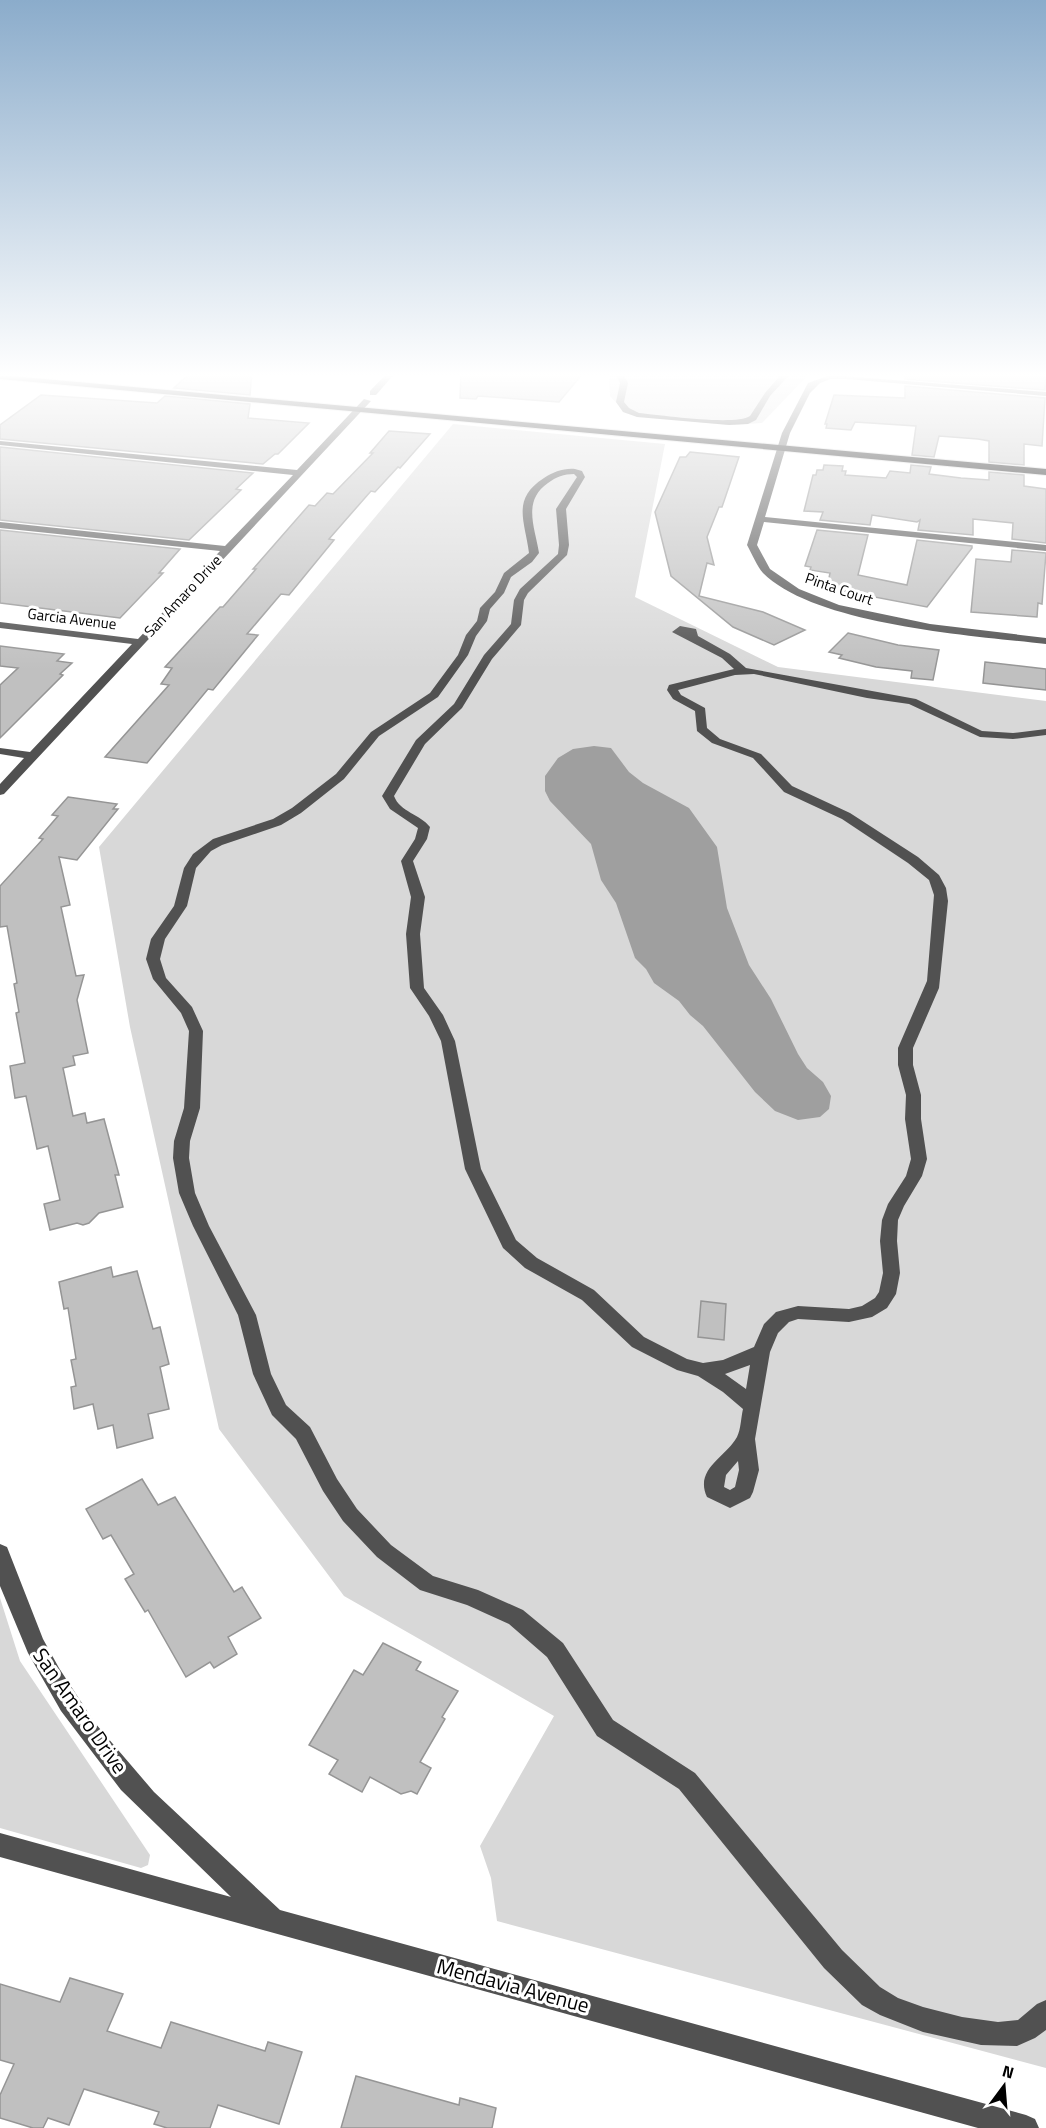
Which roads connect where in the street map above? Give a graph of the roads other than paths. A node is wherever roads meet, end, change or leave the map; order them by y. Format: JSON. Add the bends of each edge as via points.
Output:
{"nodes":[{"id":1,"x":281,"y":471,"type":"edge"},
{"id":2,"x":565,"y":471,"type":"edge"},
{"id":3,"x":568,"y":471,"type":"edge"},
{"id":4,"x":774,"y":471,"type":"edge"},
{"id":5,"x":298,"y":473,"type":"joint"},
{"id":6,"x":760,"y":519,"type":"junction"},
{"id":7,"x":0,"y":525,"type":"edge"},
{"id":8,"x":1046,"y":548,"type":"edge"},
{"id":9,"x":227,"y":549,"type":"junction"},
{"id":10,"x":0,"y":625,"type":"edge"},
{"id":11,"x":693,"y":637,"type":"dead end"},
{"id":12,"x":1046,"y":641,"type":"edge"},
{"id":13,"x":140,"y":642,"type":"junction"},
{"id":14,"x":743,"y":671,"type":"junction"},
{"id":15,"x":1046,"y":732,"type":"edge"},
{"id":16,"x":0,"y":752,"type":"edge"},
{"id":17,"x":33,"y":756,"type":"junction"},
{"id":18,"x":0,"y":791,"type":"edge"},
{"id":19,"x":760,"y":1352,"type":"junction"},
{"id":20,"x":703,"y":1370,"type":"junction"},
{"id":21,"x":751,"y":1405,"type":"junction"},
{"id":22,"x":746,"y":1440,"type":"dead end"},
{"id":23,"x":0,"y":1553,"type":"edge"},
{"id":24,"x":0,"y":1845,"type":"edge"},
{"id":25,"x":273,"y":1920,"type":"junction"},
{"id":26,"x":1046,"y":2013,"type":"edge"},
{"id":27,"x":1026,"y":2128,"type":"edge"}],
"edges":[{"from":1,"to":5,"type":"street"},
{"from":2,"to":26,"type":"street","via":[[545,480],[530,493],[526,518],[534,553],[507,575],[499,593],[485,608],[463,655],[434,695],[375,734],[348,768],[297,810],[276,822],[227,837],[190,868],[179,909],[155,945],[153,957],[158,978],[189,1010],[196,1031],[194,1093],[181,1158],[187,1193],[247,1316],[272,1398],[311,1445],[350,1515],[384,1551],[427,1583],[516,1617],[555,1650],[605,1728],[687,1781],[832,1959],[877,2000],[929,2020],[987,2033],[1011,2034],[1029,2029]]},
{"from":3,"to":20,"type":"street","via":[[581,477],[561,508],[564,551],[524,591],[516,625],[488,657],[458,706],[420,742],[388,796],[393,807],[424,827],[407,861],[418,897],[413,934],[415,977],[417,988],[448,1041],[473,1169],[509,1244],[531,1263],[588,1295],[638,1342],[682,1365]]},
{"from":4,"to":6,"type":"street","name":"Pinta Court"},
{"from":5,"to":9,"type":"street","name":"San Amaro Drive"},
{"from":6,"to":8,"type":"street"},
{"from":6,"to":12,"type":"street","name":"Pinta Court","via":[[752,545],[760,561],[783,583],[818,601],[899,622]]},
{"from":7,"to":9,"type":"street"},
{"from":9,"to":13,"type":"street","name":"San Amaro Drive"},
{"from":10,"to":13,"type":"street","name":"Garcia Avenue"},
{"from":11,"to":14,"type":"street"},
{"from":13,"to":17,"type":"street","name":"San Amaro Drive"},
{"from":14,"to":15,"type":"street","via":[[912,701],[980,734]]},
{"from":14,"to":19,"type":"street","via":[[678,685],[673,687],[672,694],[702,710],[701,729],[709,738],[757,756],[788,789],[846,816],[919,864],[938,884],[942,898],[934,983],[912,1030],[905,1056],[914,1095],[919,1160],[912,1183],[889,1220],[892,1269],[886,1295],[870,1310],[857,1313],[784,1316],[769,1328]]},
{"from":16,"to":17,"type":"street"},
{"from":17,"to":18,"type":"street","name":"San Amaro Drive"},
{"from":19,"to":20,"type":"street","via":[[736,1364]]},
{"from":19,"to":21,"type":"street"},
{"from":20,"to":21,"type":"street"},
{"from":21,"to":22,"type":"street"},
{"from":23,"to":25,"type":"street","name":"San Amaro Drive","via":[[35,1648],[84,1725],[129,1781]]},
{"from":24,"to":25,"type":"street","name":"Mendavia Avenue"},
{"from":25,"to":27,"type":"street","name":"Mendavia Avenue"}]}
